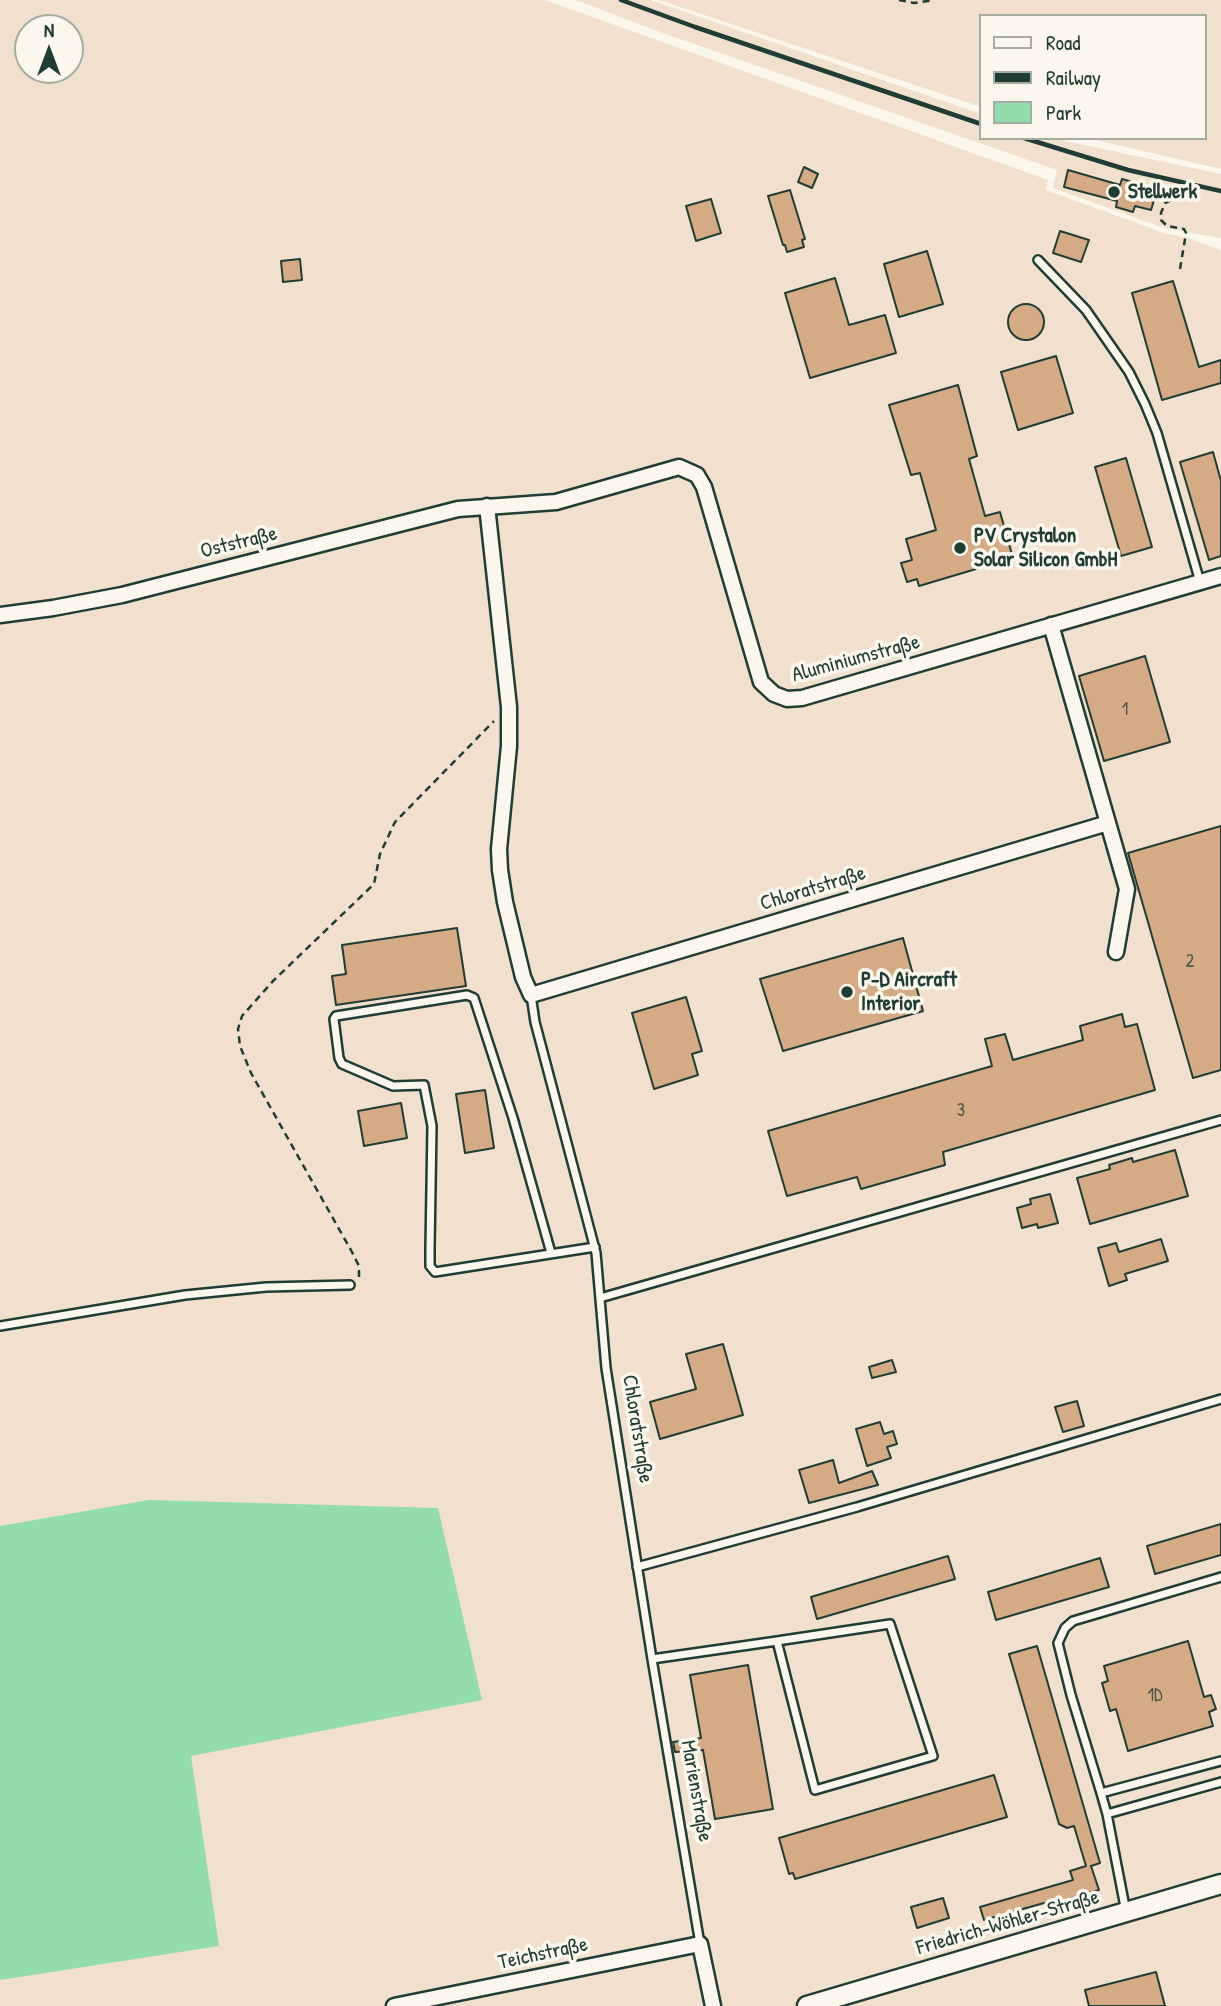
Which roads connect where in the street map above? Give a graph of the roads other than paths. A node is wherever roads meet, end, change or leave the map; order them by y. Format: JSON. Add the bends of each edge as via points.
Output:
{"nodes":[{"id":1,"x":1038,"y":260,"type":"dead end"},
{"id":2,"x":487,"y":506,"type":"junction"},
{"id":3,"x":1221,"y":576,"type":"edge"},
{"id":4,"x":1200,"y":582,"type":"junction"},
{"id":5,"x":0,"y":615,"type":"edge"},
{"id":6,"x":1051,"y":625,"type":"junction"},
{"id":7,"x":1108,"y":823,"type":"junction"},
{"id":8,"x":1116,"y":952,"type":"dead end"},
{"id":9,"x":531,"y":995,"type":"junction"},
{"id":10,"x":1221,"y":1120,"type":"edge"},
{"id":11,"x":595,"y":1247,"type":"junction"},
{"id":12,"x":551,"y":1253,"type":"junction"},
{"id":13,"x":350,"y":1285,"type":"road end"},
{"id":14,"x":600,"y":1298,"type":"junction"},
{"id":15,"x":0,"y":1326,"type":"edge"},
{"id":16,"x":1221,"y":1399,"type":"edge"},
{"id":17,"x":638,"y":1567,"type":"junction"},
{"id":18,"x":1221,"y":1577,"type":"edge"},
{"id":19,"x":640,"y":1583,"type":"joint"},
{"id":20,"x":777,"y":1641,"type":"junction"},
{"id":21,"x":652,"y":1659,"type":"junction"},
{"id":22,"x":1221,"y":1761,"type":"edge"},
{"id":23,"x":1221,"y":1782,"type":"edge"},
{"id":24,"x":1101,"y":1793,"type":"junction"},
{"id":25,"x":1107,"y":1814,"type":"junction"},
{"id":26,"x":1221,"y":1884,"type":"edge"},
{"id":27,"x":1126,"y":1912,"type":"junction"},
{"id":28,"x":700,"y":1944,"type":"junction"},
{"id":29,"x":394,"y":2006,"type":"edge"},
{"id":30,"x":713,"y":2006,"type":"edge"},
{"id":31,"x":807,"y":2006,"type":"edge"}],
"edges":[{"from":1,"to":4,"type":"lane","via":[[1086,310],[1129,372],[1157,433]]},
{"from":2,"to":5,"type":"street","name":"Oststraße","via":[[458,509],[122,595]]},
{"from":2,"to":6,"type":"street","name":"Aluminiumstraße","via":[[556,502],[672,468],[691,471],[704,487],[761,682],[787,699]]},
{"from":2,"to":9,"type":"street","name":"Chloratstraße","via":[[509,707],[500,870]]},
{"from":3,"to":4,"type":"street","name":"Aluminiumstraße"},
{"from":4,"to":6,"type":"street","name":"Aluminiumstraße"},
{"from":6,"to":7,"type":"street"},
{"from":7,"to":8,"type":"street","via":[[1127,889]]},
{"from":7,"to":9,"type":"street","name":"Chloratstraße"},
{"from":9,"to":11,"type":"lane","name":"Chloratstraße"},
{"from":10,"to":14,"type":"lane"},
{"from":11,"to":12,"type":"lane"},
{"from":11,"to":14,"type":"lane","name":"Chloratstraße"},
{"from":12,"to":12,"type":"lane","via":[[435,1272],[430,1266],[432,1126],[424,1085],[393,1086],[342,1064],[336,1016],[467,995],[474,998]]},
{"from":13,"to":15,"type":"lane","via":[[186,1295]]},
{"from":14,"to":17,"type":"lane","name":"Chloratstraße","via":[[606,1368]]},
{"from":16,"to":17,"type":"lane"},
{"from":17,"to":19,"type":"lane","name":"Chloratstraße"},
{"from":18,"to":24,"type":"lane","via":[[1085,1617],[1059,1637]]},
{"from":19,"to":21,"type":"lane","name":"Marienstraße"},
{"from":20,"to":20,"type":"lane","via":[[815,1790],[933,1756],[890,1624]]},
{"from":20,"to":21,"type":"lane"},
{"from":21,"to":28,"type":"lane","name":"Marienstraße"},
{"from":22,"to":24,"type":"lane"},
{"from":23,"to":25,"type":"lane"},
{"from":24,"to":25,"type":"lane"},
{"from":25,"to":27,"type":"lane"},
{"from":26,"to":27,"type":"street","name":"Friedrich-Wöhler-Straße"},
{"from":27,"to":31,"type":"street","name":"Friedrich-Wöhler-Straße"},
{"from":28,"to":29,"type":"street","name":"Teichstraße"},
{"from":28,"to":30,"type":"street","name":"Marienstraße"}]}
